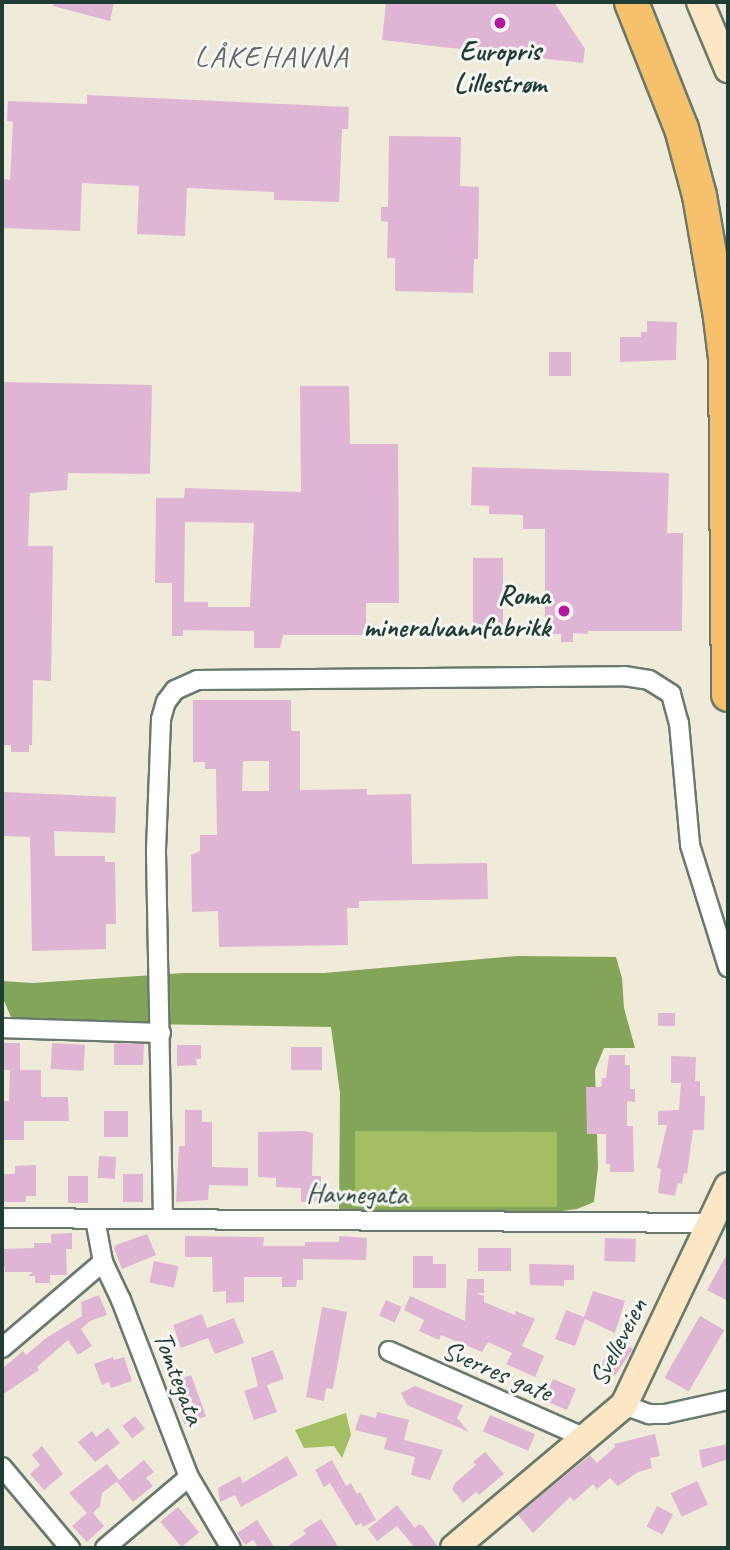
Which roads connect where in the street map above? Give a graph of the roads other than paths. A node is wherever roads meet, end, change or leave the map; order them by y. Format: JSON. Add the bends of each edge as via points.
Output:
{"nodes":[{"id":1,"x":631,"y":2,"type":"edge"},
{"id":2,"x":700,"y":2,"type":"edge"},
{"id":3,"x":728,"y":69,"type":"edge"},
{"id":4,"x":728,"y":694,"type":"edge"},
{"id":5,"x":728,"y":967,"type":"edge"},
{"id":6,"x":2,"y":1028,"type":"edge"},
{"id":7,"x":161,"y":1033,"type":"junction"},
{"id":8,"x":728,"y":1186,"type":"edge"},
{"id":9,"x":2,"y":1218,"type":"edge"},
{"id":10,"x":163,"y":1218,"type":"junction"},
{"id":11,"x":95,"y":1220,"type":"junction"},
{"id":12,"x":712,"y":1223,"type":"junction"},
{"id":13,"x":103,"y":1262,"type":"junction"},
{"id":14,"x":2,"y":1348,"type":"edge"},
{"id":15,"x":389,"y":1351,"type":"dead end"},
{"id":16,"x":728,"y":1400,"type":"edge"},
{"id":17,"x":624,"y":1405,"type":"junction"},
{"id":18,"x":585,"y":1438,"type":"junction"},
{"id":19,"x":2,"y":1467,"type":"edge"},
{"id":20,"x":189,"y":1477,"type":"junction"},
{"id":21,"x":71,"y":1548,"type":"edge"},
{"id":22,"x":105,"y":1548,"type":"edge"},
{"id":23,"x":231,"y":1548,"type":"edge"},
{"id":24,"x":454,"y":1548,"type":"edge"}],
"edges":[{"from":1,"to":4,"type":"highway","via":[[681,128],[699,195],[720,317],[725,355]]},
{"from":2,"to":3,"type":"street"},
{"from":5,"to":7,"type":"street","via":[[690,845],[679,723],[671,694],[649,680],[624,676],[197,680],[175,690],[161,719],[156,850]]},
{"from":6,"to":7,"type":"street"},
{"from":7,"to":10,"type":"street"},
{"from":8,"to":12,"type":"street","name":"Svelleveien"},
{"from":9,"to":11,"type":"street","name":"Havnegata"},
{"from":10,"to":11,"type":"street","name":"Havnegata"},
{"from":10,"to":12,"type":"street","name":"Havnegata"},
{"from":11,"to":13,"type":"street","name":"Tomtegata"},
{"from":12,"to":17,"type":"street","name":"Svelleveien"},
{"from":13,"to":14,"type":"street"},
{"from":13,"to":20,"type":"street","name":"Tomtegata"},
{"from":15,"to":18,"type":"street","name":"Sverres gate"},
{"from":16,"to":17,"type":"street","via":[[665,1414]]},
{"from":17,"to":18,"type":"street","name":"Svelleveien"},
{"from":18,"to":24,"type":"street","name":"Svelleveien"},
{"from":19,"to":21,"type":"street"},
{"from":20,"to":22,"type":"street"},
{"from":20,"to":23,"type":"street","name":"Tomtegata"}]}
